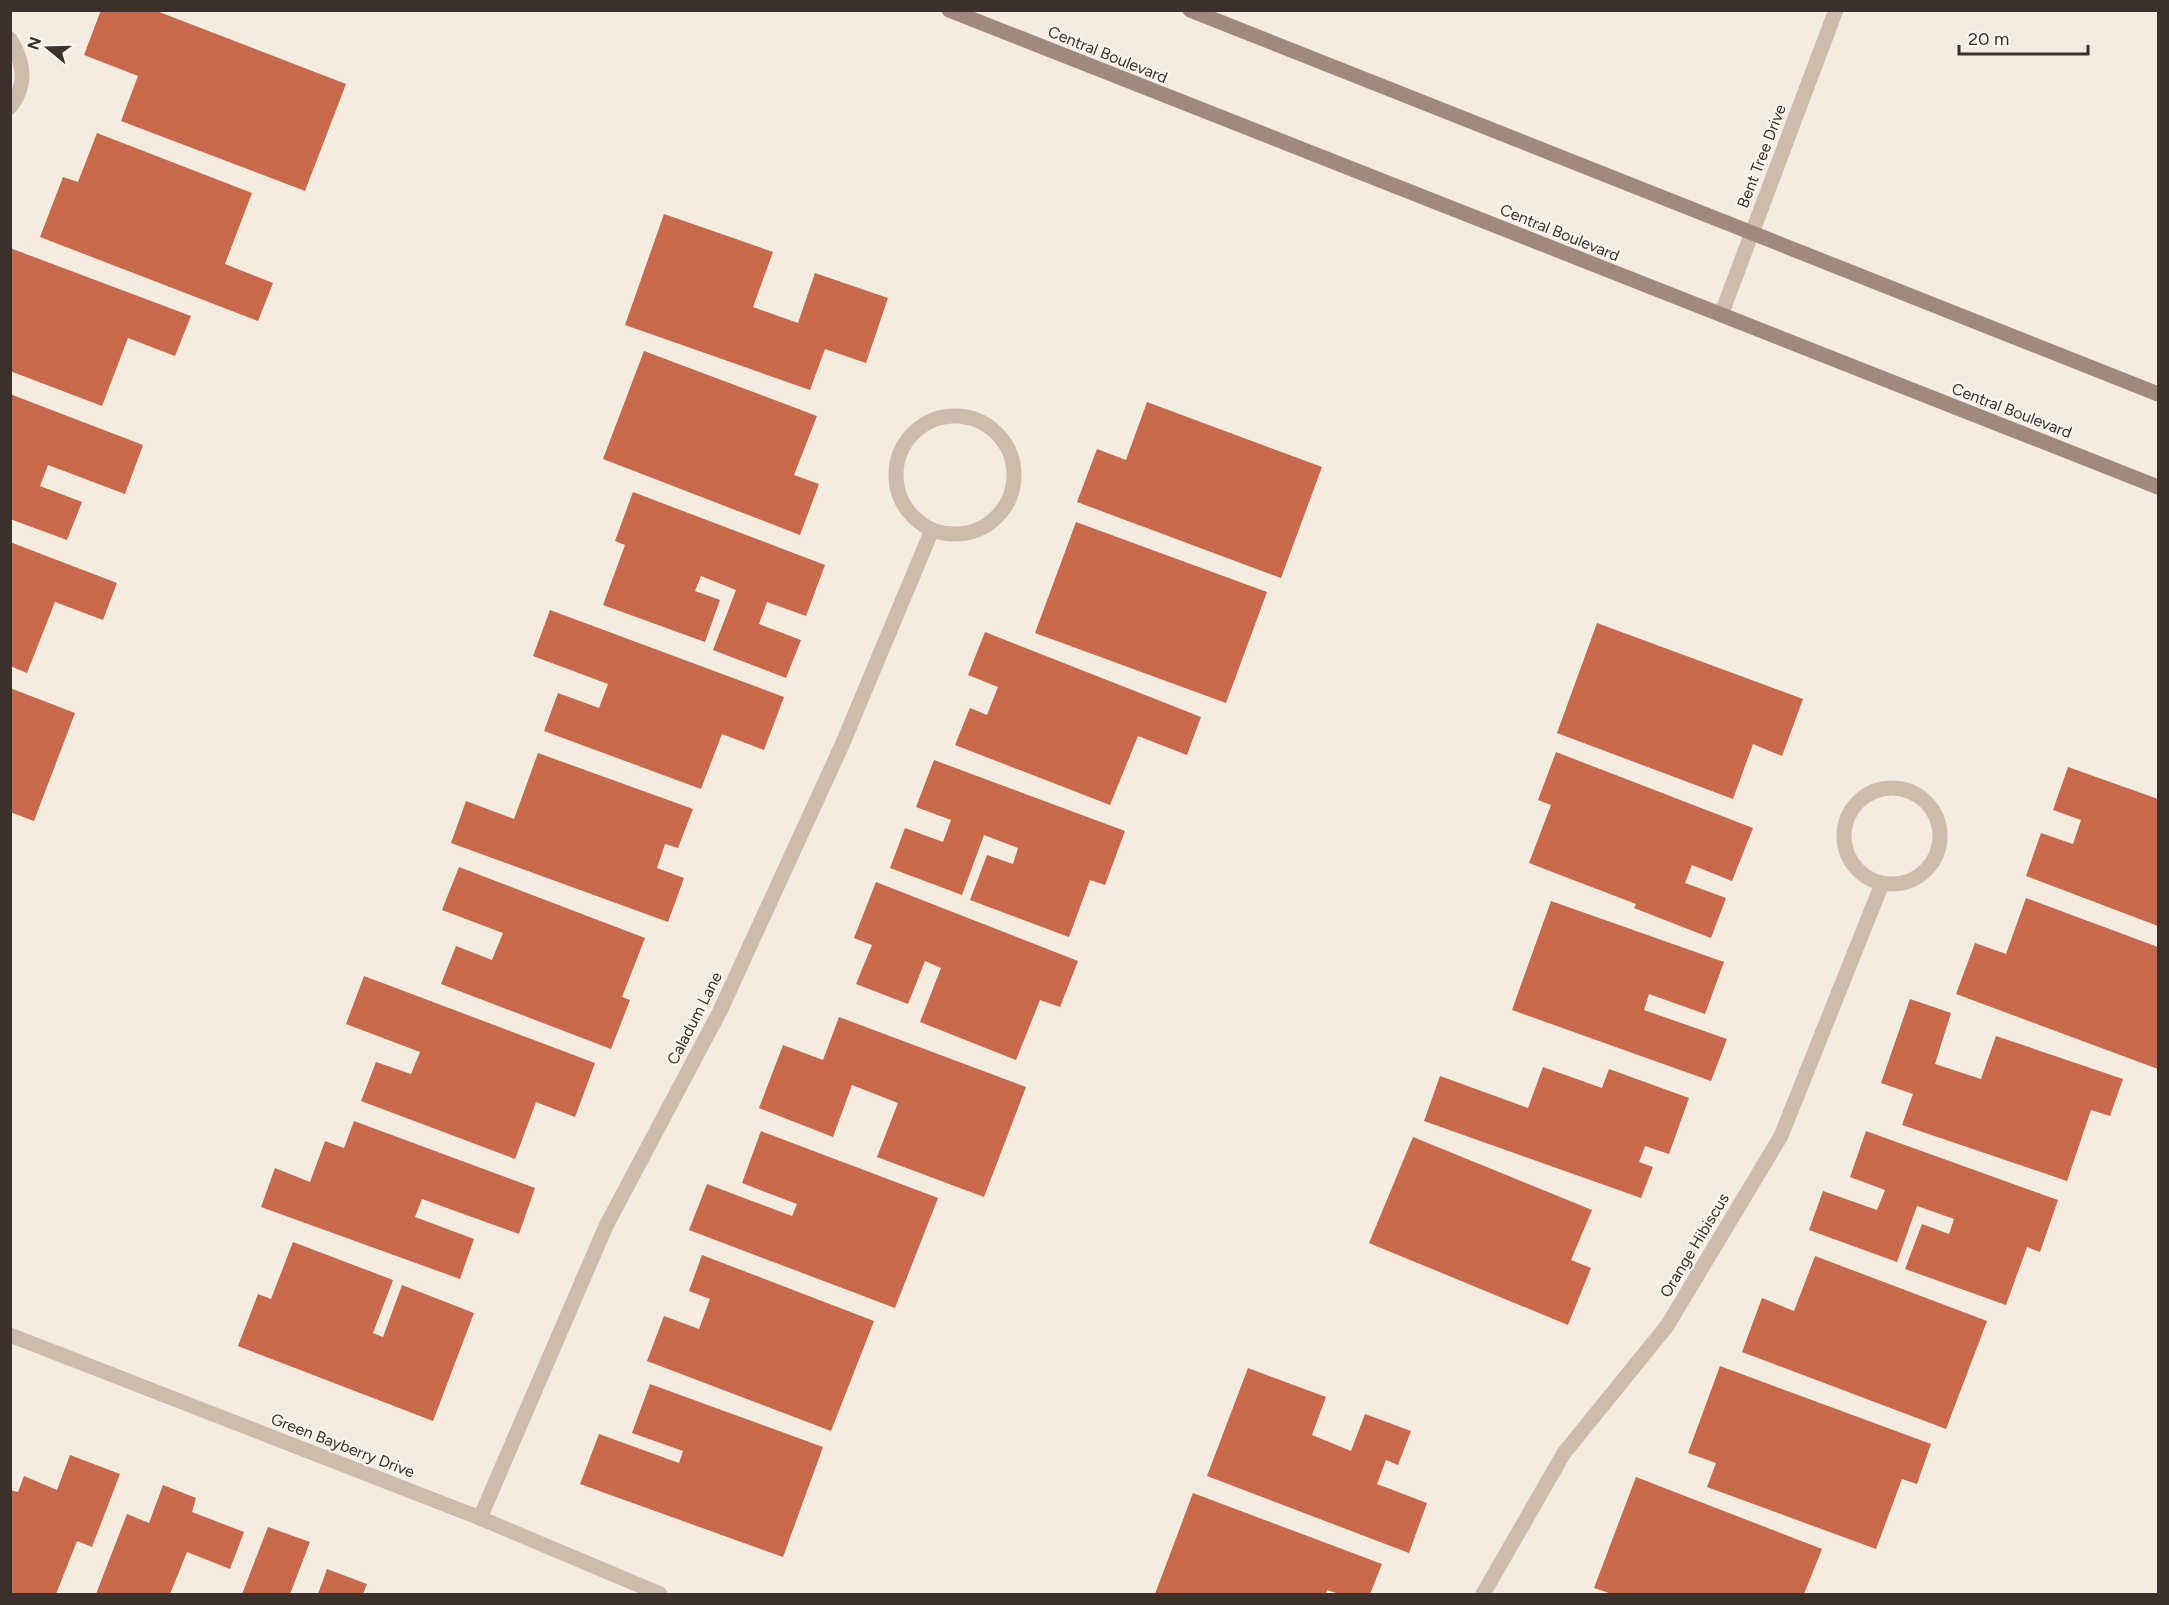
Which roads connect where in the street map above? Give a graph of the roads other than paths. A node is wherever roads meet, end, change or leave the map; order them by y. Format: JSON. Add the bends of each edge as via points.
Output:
{"nodes":[{"id":1,"x":949,"y":10,"type":"edge"},
{"id":2,"x":1190,"y":10,"type":"edge"},
{"id":3,"x":1836,"y":10,"type":"edge"},
{"id":4,"x":10,"y":39,"type":"edge"},
{"id":5,"x":10,"y":107,"type":"edge"},
{"id":6,"x":1751,"y":233,"type":"junction"},
{"id":7,"x":1721,"y":315,"type":"junction"},
{"id":8,"x":2158,"y":394,"type":"edge"},
{"id":9,"x":2158,"y":487,"type":"edge"},
{"id":10,"x":932,"y":530,"type":"junction"},
{"id":11,"x":1882,"y":884,"type":"junction"},
{"id":12,"x":10,"y":1335,"type":"edge"},
{"id":13,"x":480,"y":1518,"type":"junction"},
{"id":14,"x":660,"y":1594,"type":"edge"},
{"id":15,"x":1483,"y":1594,"type":"edge"}],
"edges":[{"from":1,"to":7,"type":"street","name":"Central Boulevard"},
{"from":2,"to":6,"type":"street"},
{"from":3,"to":6,"type":"street","name":"Bent Tree Drive"},
{"from":4,"to":5,"type":"street","via":[[20,55],[23,78],[17,99]]},
{"from":6,"to":7,"type":"street","name":"Bent Tree Drive"},
{"from":6,"to":8,"type":"street"},
{"from":7,"to":9,"type":"street","name":"Central Boulevard"},
{"from":10,"to":10,"type":"street","via":[[955,534],[978,530],[996,517],[1010,497],[1014,474],[1010,452],[997,433],[977,419],[955,415],[932,420],[913,433],[900,452],[895,474],[900,498],[913,517]]},
{"from":10,"to":13,"type":"street","name":"Caladum Lane","via":[[837,756],[720,1011],[606,1226]]},
{"from":11,"to":11,"type":"street","via":[[1901,884],[1919,877],[1932,864],[1940,846],[1940,828],[1933,810],[1920,796],[1902,788],[1884,788],[1866,795],[1853,808],[1845,826],[1845,845],[1851,862],[1865,876]]},
{"from":11,"to":15,"type":"street","name":"Orange Hibiscus","via":[[1781,1136],[1667,1326],[1564,1453]]},
{"from":12,"to":13,"type":"street","name":"Green Bayberry Drive"},
{"from":13,"to":14,"type":"street","name":"Green Bayberry Drive"}]}
